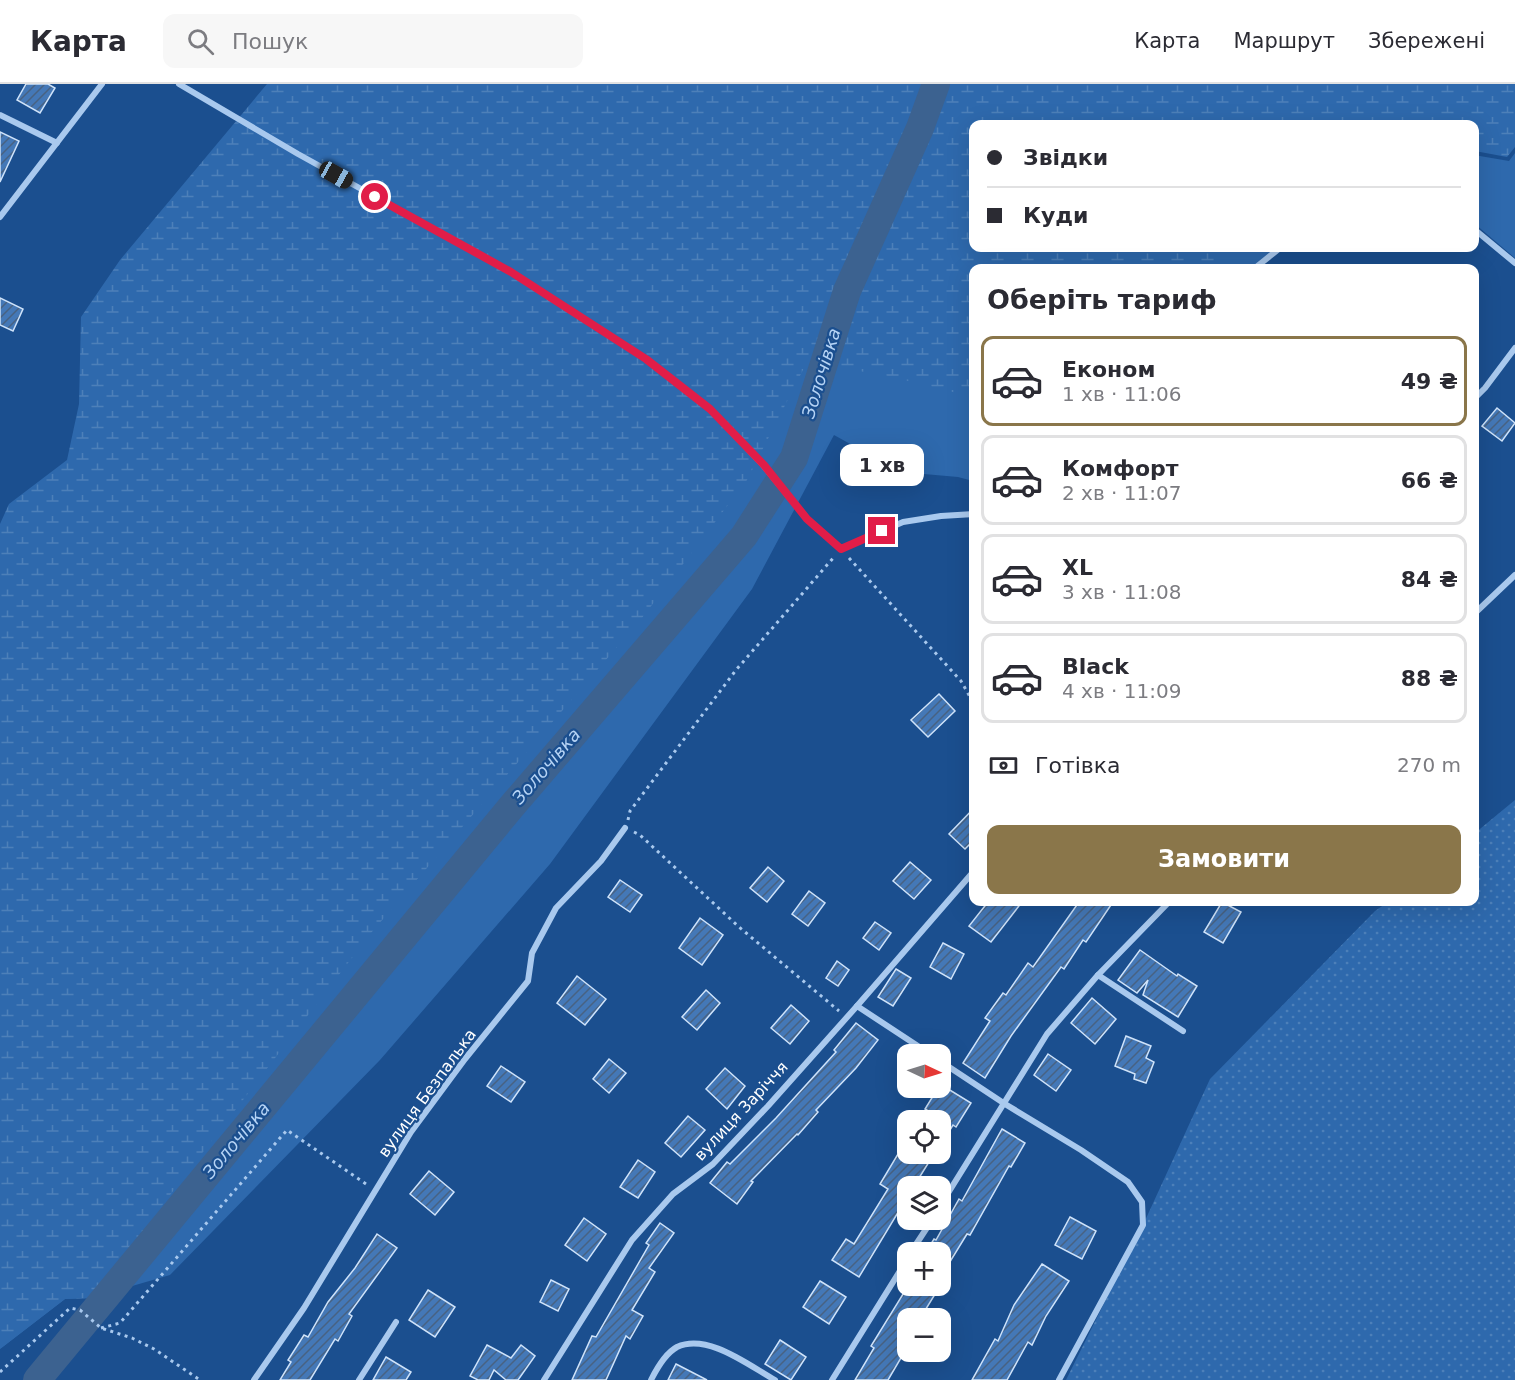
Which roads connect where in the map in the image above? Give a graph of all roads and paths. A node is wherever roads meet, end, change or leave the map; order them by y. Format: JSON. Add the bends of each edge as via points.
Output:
{"nodes":[{"id":1,"x":102,"y":84,"type":"edge"},
{"id":2,"x":179,"y":84,"type":"edge"},
{"id":3,"x":0,"y":115,"type":"edge"},
{"id":4,"x":57,"y":143,"type":"junction"},
{"id":5,"x":0,"y":217,"type":"edge"},
{"id":6,"x":1479,"y":234,"type":"edge"},
{"id":7,"x":1275,"y":252,"type":"edge"},
{"id":8,"x":1515,"y":263,"type":"edge"},
{"id":9,"x":1260,"y":264,"type":"edge"},
{"id":10,"x":1515,"y":348,"type":"edge"},
{"id":11,"x":1479,"y":394,"type":"edge"},
{"id":12,"x":969,"y":514,"type":"edge"},
{"id":13,"x":841,"y":549,"type":"junction"},
{"id":14,"x":1515,"y":575,"type":"edge"},
{"id":15,"x":1479,"y":609,"type":"edge"},
{"id":16,"x":969,"y":695,"type":"edge"},
{"id":17,"x":625,"y":828,"type":"junction"},
{"id":18,"x":969,"y":877,"type":"edge"},
{"id":19,"x":1165,"y":906,"type":"edge"},
{"id":20,"x":1098,"y":975,"type":"junction"},
{"id":21,"x":857,"y":1006,"type":"junction"},
{"id":22,"x":846,"y":1016,"type":"junction"},
{"id":23,"x":1183,"y":1031,"type":"dead end"},
{"id":24,"x":915,"y":1044,"type":"edge"},
{"id":25,"x":951,"y":1068,"type":"edge"},
{"id":26,"x":1005,"y":1104,"type":"junction"},
{"id":27,"x":951,"y":1189,"type":"edge"},
{"id":28,"x":376,"y":1191,"type":"junction"},
{"id":29,"x":897,"y":1276,"type":"edge"},
{"id":30,"x":396,"y":1322,"type":"dead end"},
{"id":31,"x":101,"y":1328,"type":"junction"},
{"id":32,"x":0,"y":1372,"type":"edge"},
{"id":33,"x":200,"y":1380,"type":"edge"},
{"id":34,"x":254,"y":1380,"type":"edge"},
{"id":35,"x":359,"y":1380,"type":"edge"},
{"id":36,"x":544,"y":1380,"type":"edge"},
{"id":37,"x":651,"y":1380,"type":"edge"},
{"id":38,"x":775,"y":1380,"type":"edge"},
{"id":39,"x":832,"y":1380,"type":"edge"},
{"id":40,"x":1059,"y":1380,"type":"edge"}],
"edges":[{"from":1,"to":4,"type":"street"},
{"from":2,"to":13,"type":"street","via":[[511,272],[627,347],[710,409],[764,465],[807,519]]},
{"from":3,"to":4,"type":"street"},
{"from":4,"to":5,"type":"street"},
{"from":6,"to":8,"type":"street"},
{"from":7,"to":9,"type":"street"},
{"from":10,"to":11,"type":"street"},
{"from":12,"to":13,"type":"street","via":[[903,522]]},
{"from":13,"to":16,"type":"path","via":[[961,681]]},
{"from":13,"to":17,"type":"path","via":[[736,670],[630,811]]},
{"from":14,"to":15,"type":"street"},
{"from":17,"to":22,"type":"path","via":[[640,835],[739,927]]},
{"from":17,"to":28,"type":"street","name":"вулиця Безпалька","via":[[601,861],[556,908],[532,953],[528,981],[411,1132]]},
{"from":18,"to":21,"type":"street","name":"вулиця Заріччя"},
{"from":19,"to":20,"type":"street"},
{"from":20,"to":23,"type":"street"},
{"from":20,"to":26,"type":"street","via":[[1047,1034]]},
{"from":21,"to":22,"type":"street","name":"вулиця Заріччя"},
{"from":21,"to":24,"type":"street"},
{"from":22,"to":36,"type":"street","name":"вулиця Заріччя","via":[[713,1164],[674,1194],[632,1240]]},
{"from":25,"to":26,"type":"street"},
{"from":26,"to":27,"type":"street"},
{"from":26,"to":40,"type":"street","via":[[1128,1182],[1142,1202],[1143,1225]]},
{"from":28,"to":31,"type":"path","via":[[287,1130],[120,1323]]},
{"from":28,"to":34,"type":"street","name":"вулиця Безпалька"},
{"from":29,"to":39,"type":"street"},
{"from":30,"to":35,"type":"street"},
{"from":31,"to":32,"type":"path","via":[[80,1310],[70,1308]]},
{"from":31,"to":33,"type":"path","via":[[154,1349]]},
{"from":37,"to":38,"type":"street","via":[[658,1366],[676,1348],[703,1343]]}]}
